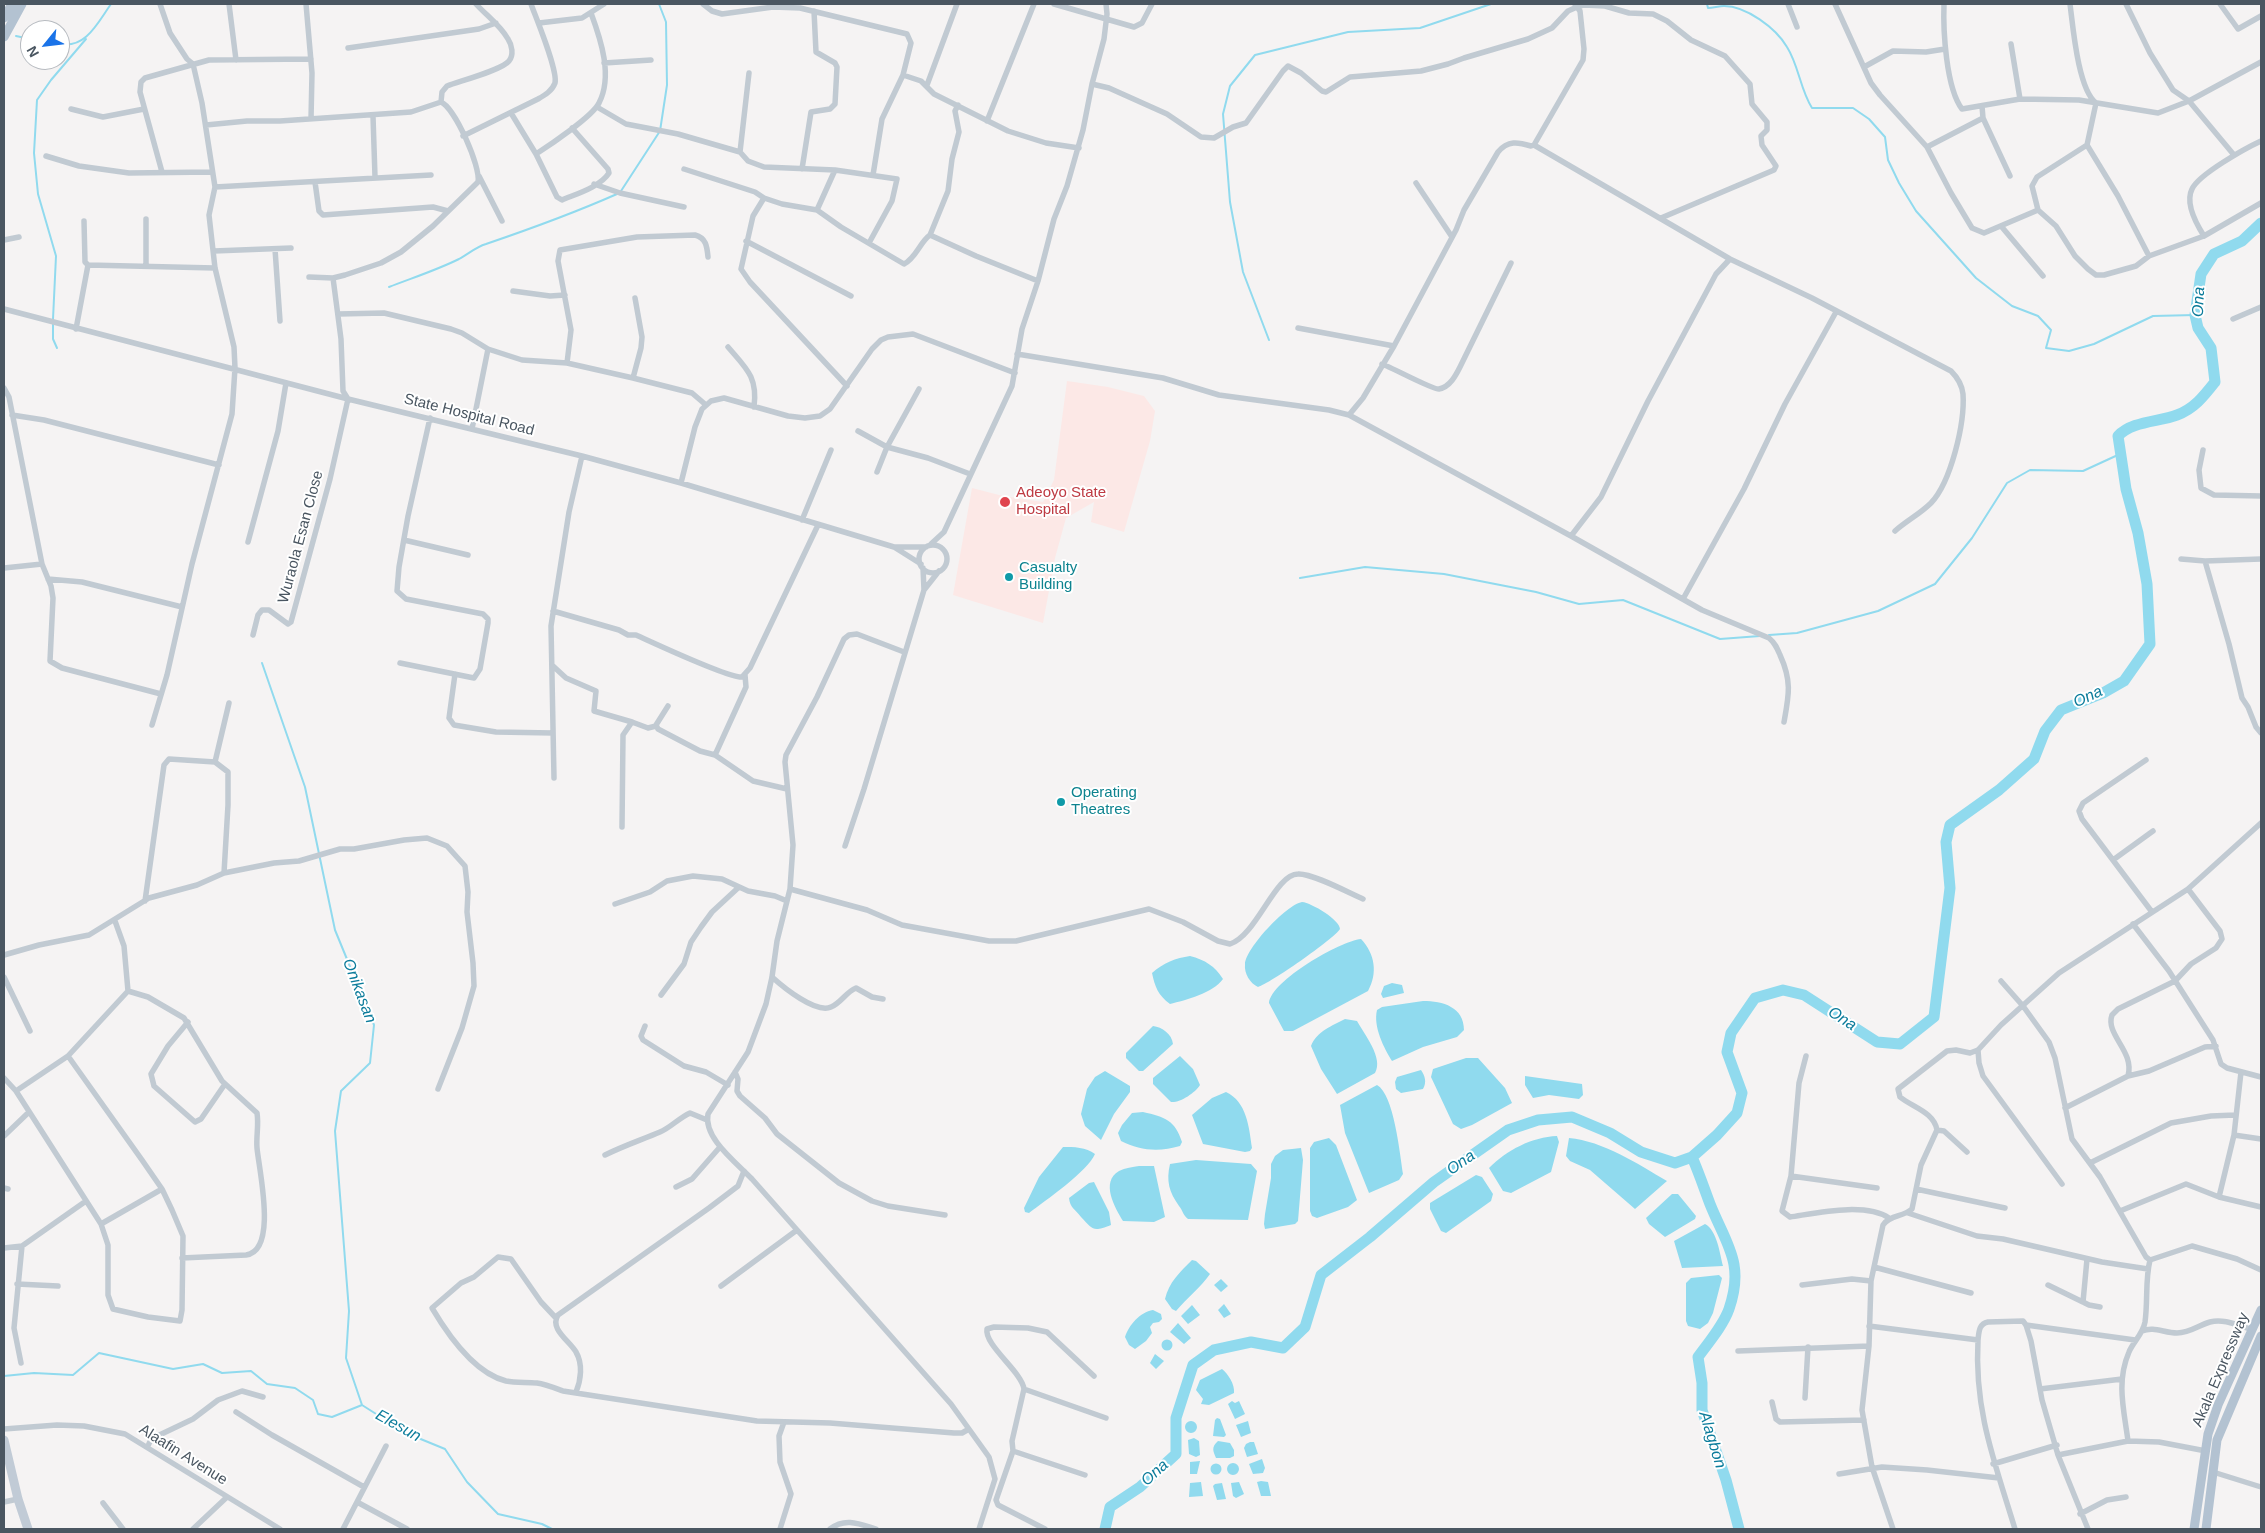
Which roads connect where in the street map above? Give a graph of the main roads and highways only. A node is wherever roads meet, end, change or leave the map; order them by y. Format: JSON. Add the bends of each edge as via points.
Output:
{"nodes":[{"id":1,"x":12,"y":4,"type":"edge"},
{"id":2,"x":22,"y":4,"type":"edge"},
{"id":3,"x":4,"y":18,"type":"edge"},
{"id":4,"x":4,"y":37,"type":"edge"},
{"id":5,"x":2261,"y":1310,"type":"edge"},
{"id":6,"x":2261,"y":1336,"type":"edge"},
{"id":7,"x":2194,"y":1529,"type":"edge"},
{"id":8,"x":2206,"y":1529,"type":"edge"}],
"edges":[{"from":1,"to":3,"type":"main road"},
{"from":2,"to":4,"type":"main road"},
{"from":5,"to":7,"type":"main road","name":"Akala Expressway","via":[[2208,1434]]},
{"from":6,"to":8,"type":"main road","name":"Akala Expressway","via":[[2221,1428]]}]}
